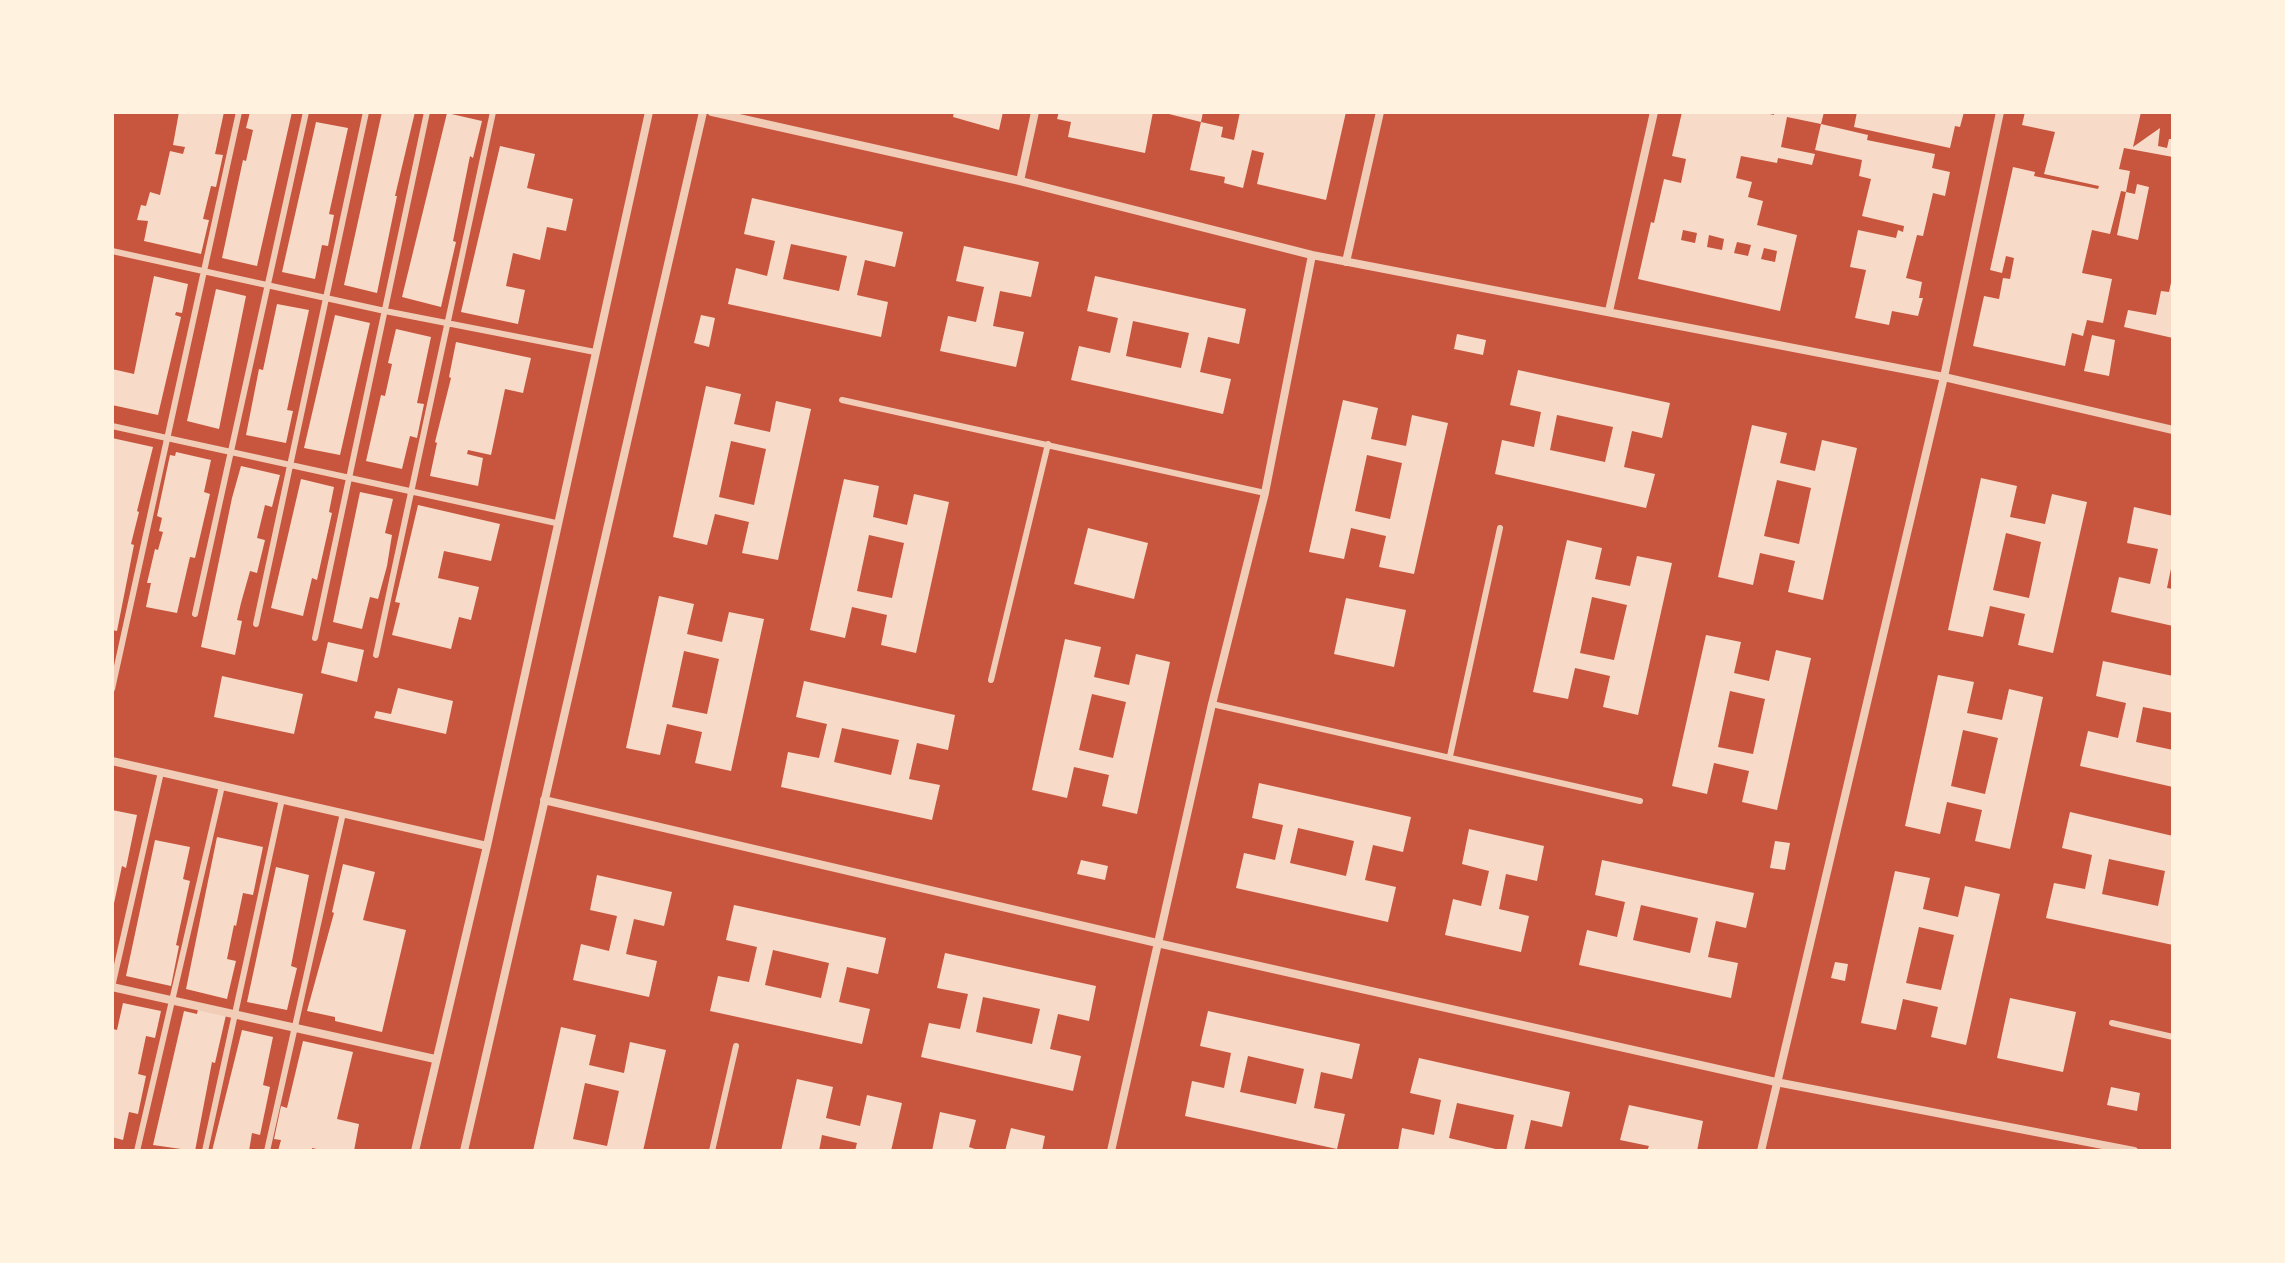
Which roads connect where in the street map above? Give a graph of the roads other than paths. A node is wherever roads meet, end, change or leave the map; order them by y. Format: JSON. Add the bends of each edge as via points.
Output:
{"nodes":[{"id":1,"x":239,"y":112,"type":"edge"},
{"id":2,"x":306,"y":112,"type":"edge"},
{"id":3,"x":366,"y":112,"type":"edge"},
{"id":4,"x":427,"y":112,"type":"edge"},
{"id":5,"x":493,"y":112,"type":"edge"},
{"id":6,"x":649,"y":112,"type":"edge"},
{"id":7,"x":703,"y":112,"type":"edge"},
{"id":8,"x":712,"y":112,"type":"edge"},
{"id":9,"x":1035,"y":112,"type":"edge"},
{"id":10,"x":1380,"y":112,"type":"edge"},
{"id":11,"x":1654,"y":112,"type":"edge"},
{"id":12,"x":2000,"y":112,"type":"edge"},
{"id":13,"x":1020,"y":181,"type":"junction"},
{"id":14,"x":112,"y":251,"type":"edge"},
{"id":15,"x":1312,"y":255,"type":"junction"},
{"id":16,"x":1346,"y":262,"type":"junction"},
{"id":17,"x":202,"y":271,"type":"junction"},
{"id":18,"x":268,"y":285,"type":"junction"},
{"id":19,"x":326,"y":298,"type":"junction"},
{"id":20,"x":385,"y":311,"type":"junction"},
{"id":21,"x":1609,"y":311,"type":"junction"},
{"id":22,"x":448,"y":323,"type":"junction"},
{"id":23,"x":595,"y":352,"type":"junction"},
{"id":24,"x":1944,"y":377,"type":"junction"},
{"id":25,"x":842,"y":400,"type":"dead end"},
{"id":26,"x":112,"y":426,"type":"edge"},
{"id":27,"x":2173,"y":430,"type":"edge"},
{"id":28,"x":166,"y":439,"type":"junction"},
{"id":29,"x":1048,"y":444,"type":"junction"},
{"id":30,"x":231,"y":453,"type":"junction"},
{"id":31,"x":290,"y":467,"type":"junction"},
{"id":32,"x":349,"y":480,"type":"junction"},
{"id":33,"x":411,"y":493,"type":"junction"},
{"id":34,"x":1265,"y":493,"type":"junction"},
{"id":35,"x":556,"y":523,"type":"junction"},
{"id":36,"x":1500,"y":528,"type":"dead end"},
{"id":37,"x":195,"y":614,"type":"dead end"},
{"id":38,"x":256,"y":624,"type":"dead end"},
{"id":39,"x":315,"y":638,"type":"dead end"},
{"id":40,"x":376,"y":655,"type":"dead end"},
{"id":41,"x":991,"y":680,"type":"dead end"},
{"id":42,"x":112,"y":689,"type":"edge"},
{"id":43,"x":1212,"y":704,"type":"junction"},
{"id":44,"x":1450,"y":756,"type":"junction"},
{"id":45,"x":112,"y":761,"type":"edge"},
{"id":46,"x":161,"y":772,"type":"junction"},
{"id":47,"x":222,"y":786,"type":"junction"},
{"id":48,"x":282,"y":799,"type":"junction"},
{"id":49,"x":544,"y":800,"type":"junction"},
{"id":50,"x":1640,"y":801,"type":"dead end"},
{"id":51,"x":343,"y":813,"type":"junction"},
{"id":52,"x":487,"y":846,"type":"junction"},
{"id":53,"x":1157,"y":943,"type":"junction"},
{"id":54,"x":112,"y":987,"type":"edge"},
{"id":55,"x":172,"y":1000,"type":"junction"},
{"id":56,"x":235,"y":1015,"type":"junction"},
{"id":57,"x":2112,"y":1023,"type":"dead end"},
{"id":58,"x":295,"y":1028,"type":"junction"},
{"id":59,"x":2173,"y":1037,"type":"edge"},
{"id":60,"x":736,"y":1046,"type":"dead end"},
{"id":61,"x":435,"y":1059,"type":"junction"},
{"id":62,"x":1776,"y":1082,"type":"junction"},
{"id":63,"x":137,"y":1151,"type":"edge"},
{"id":64,"x":205,"y":1151,"type":"edge"},
{"id":65,"x":267,"y":1151,"type":"edge"},
{"id":66,"x":415,"y":1151,"type":"edge"},
{"id":67,"x":464,"y":1151,"type":"edge"},
{"id":68,"x":712,"y":1151,"type":"edge"},
{"id":69,"x":1111,"y":1151,"type":"edge"},
{"id":70,"x":1761,"y":1151,"type":"edge"},
{"id":71,"x":2134,"y":1151,"type":"edge"}],
"edges":[{"from":1,"to":17,"type":"lane"},
{"from":2,"to":18,"type":"lane"},
{"from":3,"to":19,"type":"lane"},
{"from":4,"to":20,"type":"lane"},
{"from":5,"to":22,"type":"lane"},
{"from":6,"to":23,"type":"street"},
{"from":7,"to":49,"type":"street"},
{"from":8,"to":13,"type":"street"},
{"from":9,"to":13,"type":"street"},
{"from":10,"to":16,"type":"street"},
{"from":11,"to":21,"type":"street"},
{"from":12,"to":24,"type":"street"},
{"from":13,"to":15,"type":"street"},
{"from":14,"to":17,"type":"lane"},
{"from":15,"to":16,"type":"street"},
{"from":15,"to":34,"type":"street"},
{"from":16,"to":21,"type":"street"},
{"from":17,"to":18,"type":"lane"},
{"from":17,"to":28,"type":"lane"},
{"from":18,"to":19,"type":"lane"},
{"from":18,"to":30,"type":"lane"},
{"from":19,"to":20,"type":"lane"},
{"from":19,"to":31,"type":"lane"},
{"from":20,"to":22,"type":"lane"},
{"from":20,"to":32,"type":"lane"},
{"from":21,"to":24,"type":"street"},
{"from":22,"to":23,"type":"lane"},
{"from":22,"to":33,"type":"lane"},
{"from":23,"to":35,"type":"street"},
{"from":24,"to":27,"type":"street"},
{"from":24,"to":62,"type":"street"},
{"from":25,"to":29,"type":"lane"},
{"from":26,"to":28,"type":"lane"},
{"from":28,"to":30,"type":"lane"},
{"from":28,"to":42,"type":"lane"},
{"from":29,"to":34,"type":"lane"},
{"from":29,"to":41,"type":"lane"},
{"from":30,"to":31,"type":"lane"},
{"from":30,"to":37,"type":"lane"},
{"from":31,"to":32,"type":"lane"},
{"from":31,"to":38,"type":"lane"},
{"from":32,"to":33,"type":"lane"},
{"from":32,"to":39,"type":"lane"},
{"from":33,"to":35,"type":"lane"},
{"from":33,"to":40,"type":"lane"},
{"from":34,"to":43,"type":"street"},
{"from":35,"to":52,"type":"street"},
{"from":36,"to":44,"type":"lane"},
{"from":43,"to":44,"type":"lane"},
{"from":43,"to":53,"type":"street"},
{"from":44,"to":50,"type":"lane"},
{"from":45,"to":46,"type":"street"},
{"from":46,"to":47,"type":"street"},
{"from":46,"to":54,"type":"lane"},
{"from":47,"to":48,"type":"street"},
{"from":47,"to":55,"type":"lane"},
{"from":48,"to":51,"type":"street"},
{"from":48,"to":56,"type":"lane"},
{"from":49,"to":53,"type":"street"},
{"from":49,"to":67,"type":"street"},
{"from":51,"to":52,"type":"street"},
{"from":51,"to":58,"type":"lane"},
{"from":52,"to":61,"type":"street"},
{"from":53,"to":62,"type":"street"},
{"from":53,"to":69,"type":"street"},
{"from":54,"to":55,"type":"street"},
{"from":55,"to":56,"type":"street"},
{"from":55,"to":63,"type":"lane"},
{"from":56,"to":58,"type":"street"},
{"from":56,"to":64,"type":"lane"},
{"from":57,"to":59,"type":"lane"},
{"from":58,"to":61,"type":"street"},
{"from":58,"to":65,"type":"lane"},
{"from":60,"to":68,"type":"lane"},
{"from":61,"to":66,"type":"street"},
{"from":62,"to":70,"type":"street"},
{"from":62,"to":71,"type":"street"}]}
